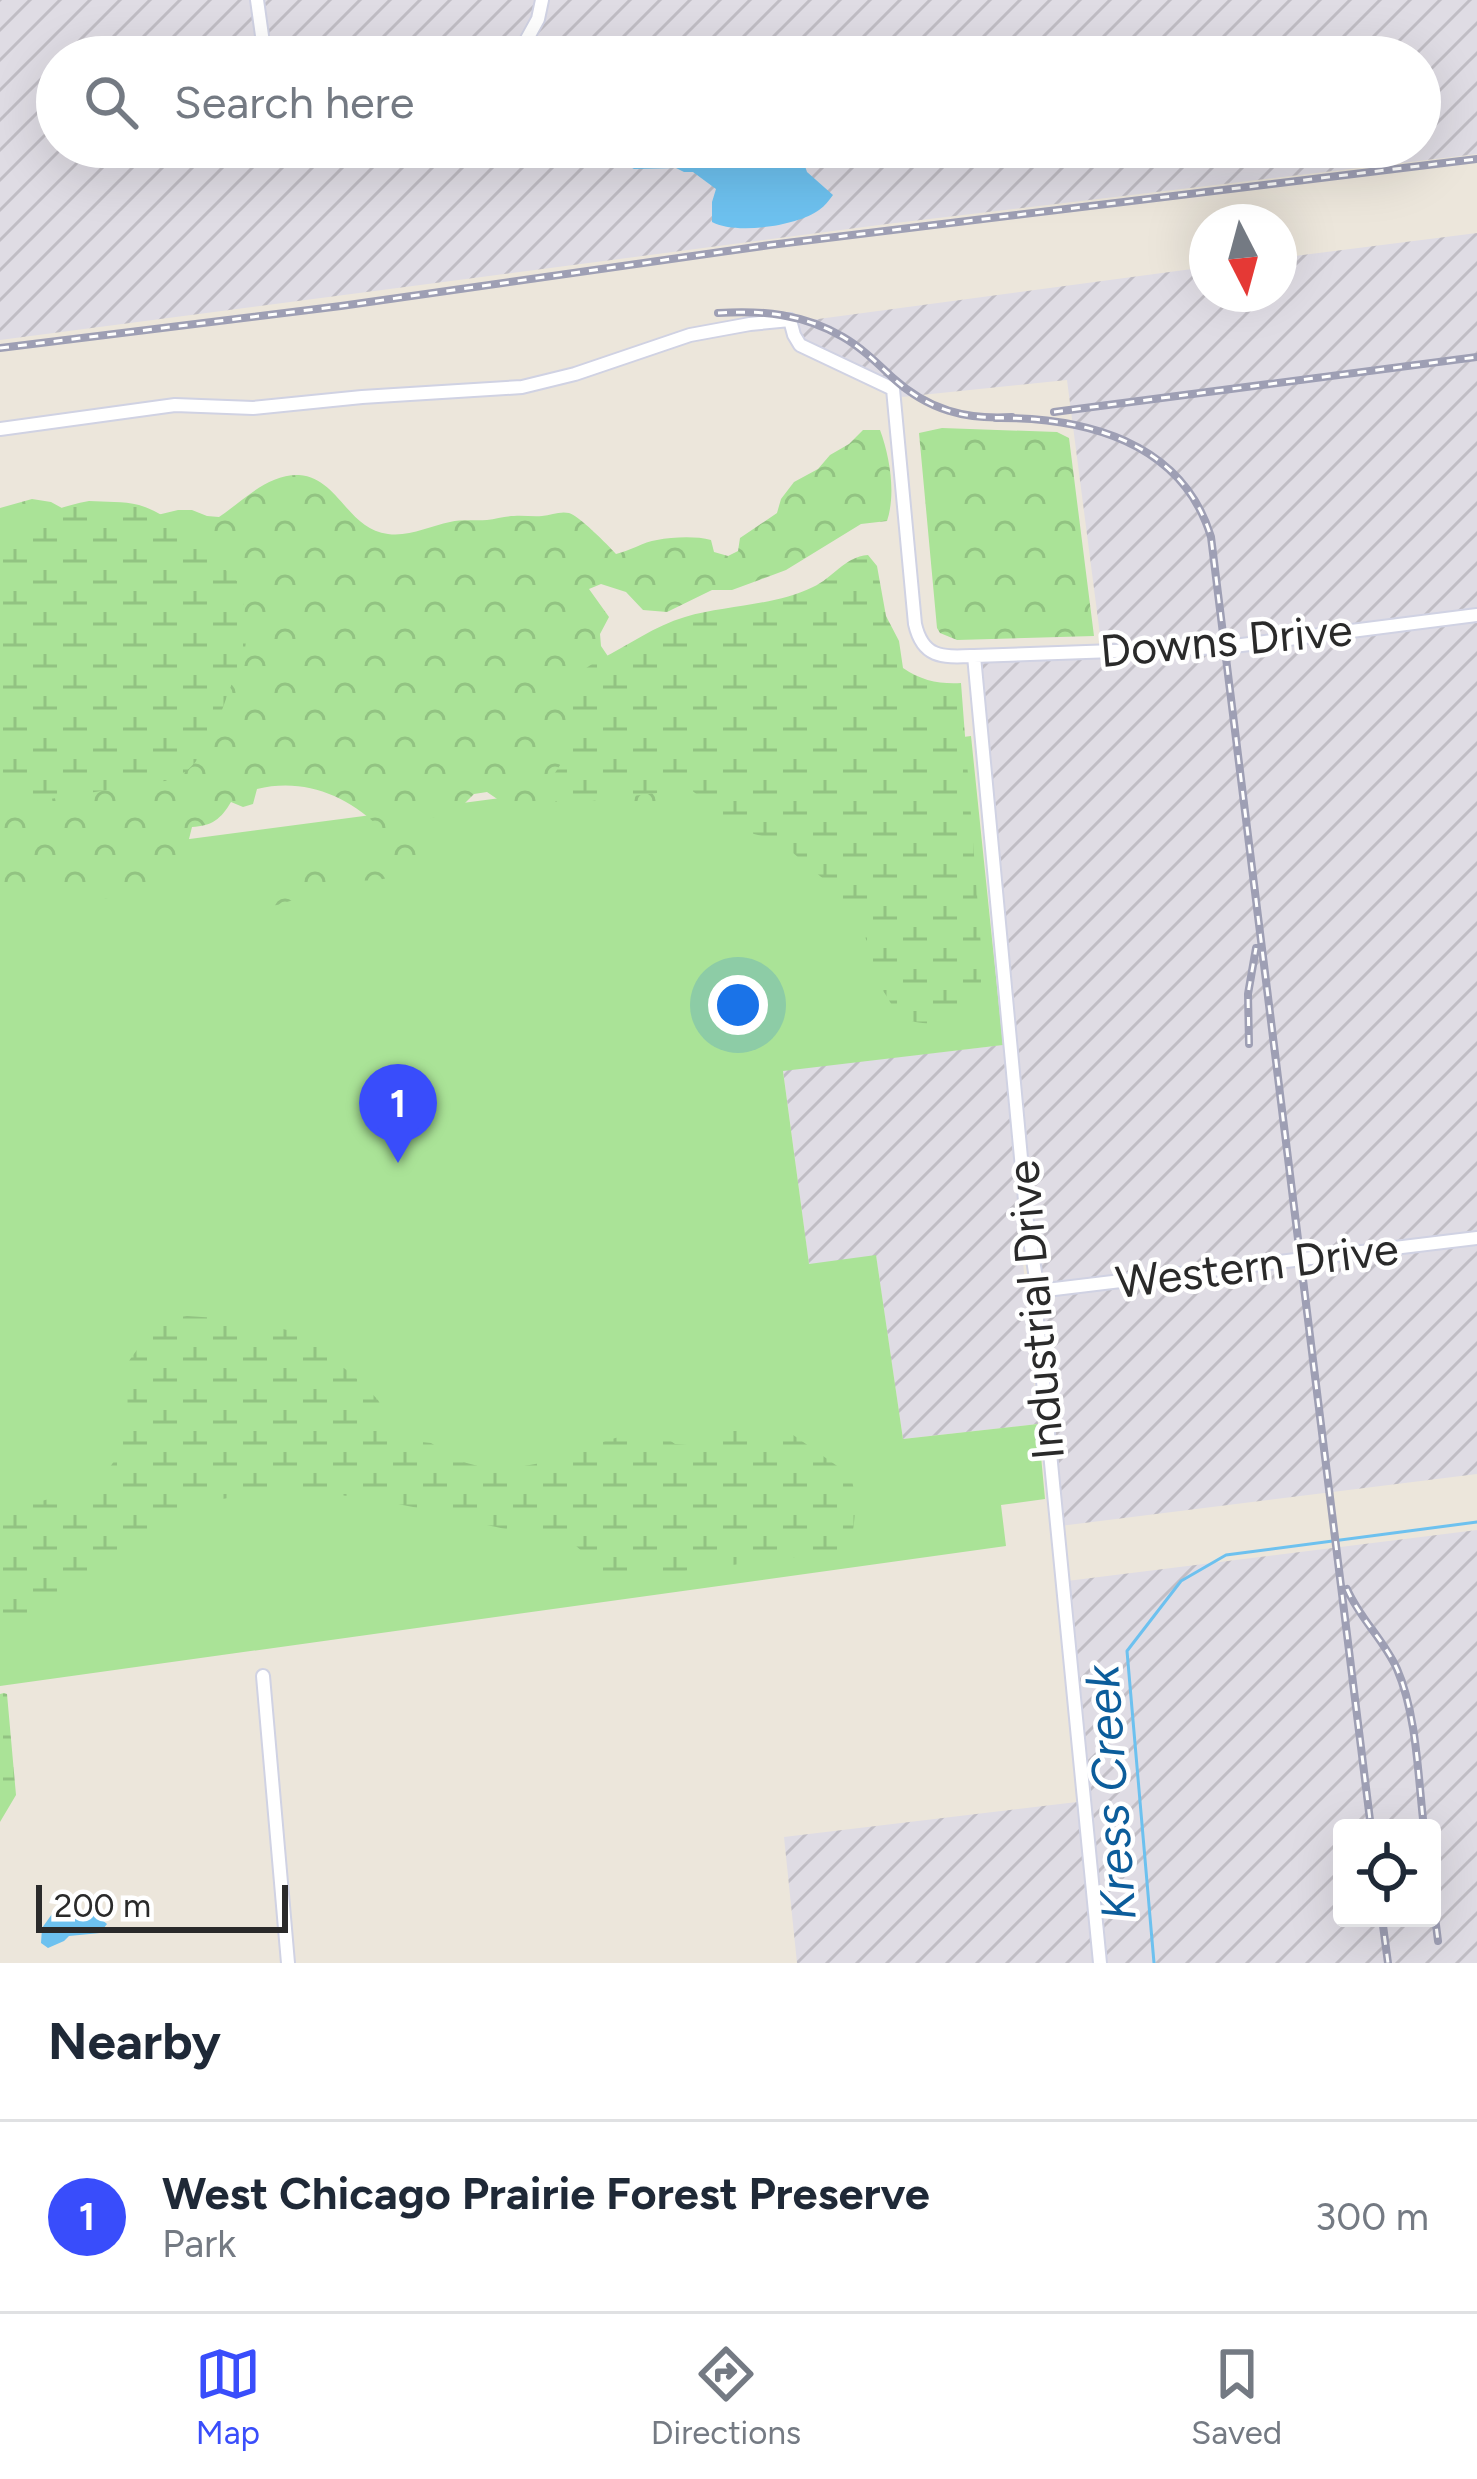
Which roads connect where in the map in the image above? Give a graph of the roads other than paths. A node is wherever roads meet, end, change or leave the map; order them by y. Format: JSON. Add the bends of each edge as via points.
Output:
{"nodes":[{"id":1,"x":257,"y":0,"type":"edge"},
{"id":2,"x":542,"y":0,"type":"edge"},
{"id":3,"x":262,"y":36,"type":"edge"},
{"id":4,"x":529,"y":36,"type":"edge"},
{"id":5,"x":0,"y":429,"type":"edge"},
{"id":6,"x":1477,"y":615,"type":"edge"},
{"id":7,"x":974,"y":656,"type":"junction"},
{"id":8,"x":1477,"y":1238,"type":"edge"},
{"id":9,"x":1037,"y":1292,"type":"junction"},
{"id":10,"x":263,"y":1676,"type":"dead end"},
{"id":11,"x":289,"y":1963,"type":"edge"},
{"id":12,"x":1100,"y":1963,"type":"edge"}],
"edges":[{"from":1,"to":3,"type":"street"},
{"from":2,"to":4,"type":"street"},
{"from":5,"to":7,"type":"street","name":"Downs Drive","via":[[176,405],[253,408],[522,387],[690,334],[790,320],[800,344],[893,389],[918,636],[934,654]]},
{"from":6,"to":7,"type":"street","name":"Downs Drive","via":[[1226,646]]},
{"from":7,"to":9,"type":"street","name":"Industrial Drive"},
{"from":8,"to":9,"type":"street","name":"Western Drive"},
{"from":9,"to":12,"type":"street","name":"Industrial Drive"},
{"from":10,"to":11,"type":"street"}]}
